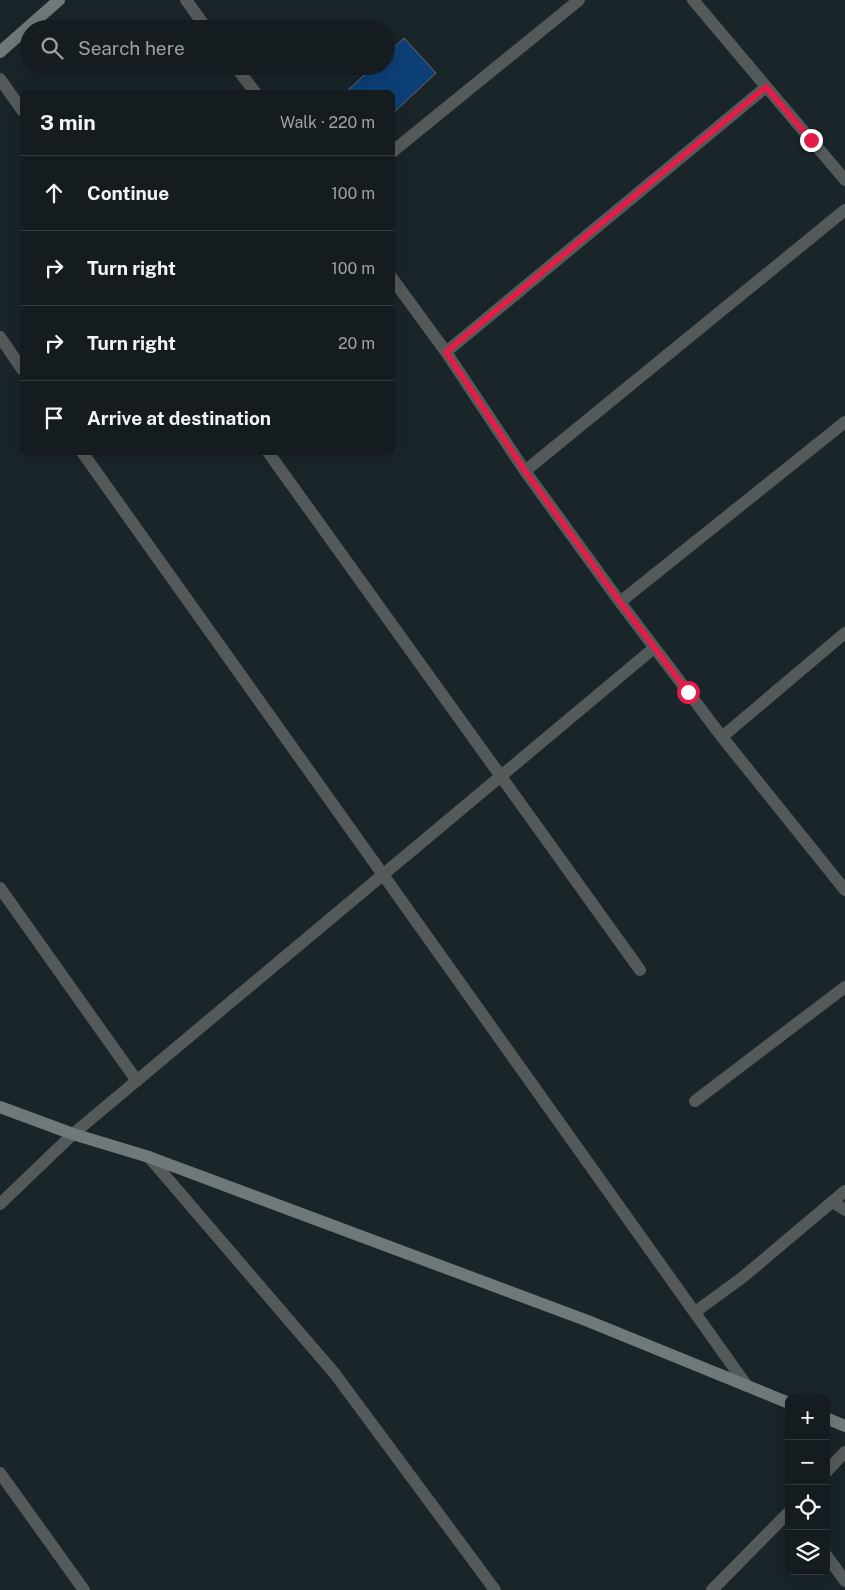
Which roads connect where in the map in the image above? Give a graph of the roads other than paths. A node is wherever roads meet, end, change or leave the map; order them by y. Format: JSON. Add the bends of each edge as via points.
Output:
{"nodes":[{"id":1,"x":59,"y":0,"type":"edge"},
{"id":2,"x":186,"y":0,"type":"edge"},
{"id":3,"x":579,"y":0,"type":"edge"},
{"id":4,"x":693,"y":0,"type":"edge"},
{"id":5,"x":36,"y":20,"type":"edge"},
{"id":6,"x":200,"y":20,"type":"edge"},
{"id":7,"x":20,"y":34,"type":"edge"},
{"id":8,"x":0,"y":52,"type":"edge"},
{"id":9,"x":242,"y":75,"type":"edge"},
{"id":10,"x":0,"y":79,"type":"edge"},
{"id":11,"x":766,"y":87,"type":"junction"},
{"id":12,"x":253,"y":90,"type":"edge"},
{"id":13,"x":20,"y":107,"type":"edge"},
{"id":14,"x":395,"y":150,"type":"edge"},
{"id":15,"x":845,"y":180,"type":"edge"},
{"id":16,"x":845,"y":210,"type":"edge"},
{"id":17,"x":395,"y":282,"type":"edge"},
{"id":18,"x":0,"y":337,"type":"edge"},
{"id":19,"x":446,"y":352,"type":"junction"},
{"id":20,"x":20,"y":366,"type":"edge"},
{"id":21,"x":845,"y":422,"type":"edge"},
{"id":22,"x":84,"y":455,"type":"edge"},
{"id":23,"x":270,"y":455,"type":"edge"},
{"id":24,"x":525,"y":471,"type":"junction"},
{"id":25,"x":620,"y":602,"type":"junction"},
{"id":26,"x":845,"y":633,"type":"edge"},
{"id":27,"x":654,"y":648,"type":"junction"},
{"id":28,"x":722,"y":737,"type":"junction"},
{"id":29,"x":501,"y":776,"type":"junction"},
{"id":30,"x":384,"y":876,"type":"junction"},
{"id":31,"x":0,"y":888,"type":"edge"},
{"id":32,"x":845,"y":890,"type":"edge"},
{"id":33,"x":640,"y":970,"type":"dead end"},
{"id":34,"x":845,"y":987,"type":"edge"},
{"id":35,"x":137,"y":1081,"type":"junction"},
{"id":36,"x":695,"y":1101,"type":"dead end"},
{"id":37,"x":0,"y":1106,"type":"edge"},
{"id":38,"x":73,"y":1134,"type":"junction"},
{"id":39,"x":149,"y":1157,"type":"junction"},
{"id":40,"x":845,"y":1191,"type":"edge"},
{"id":41,"x":833,"y":1202,"type":"junction"},
{"id":42,"x":0,"y":1204,"type":"edge"},
{"id":43,"x":845,"y":1210,"type":"edge"},
{"id":44,"x":695,"y":1312,"type":"junction"},
{"id":45,"x":747,"y":1386,"type":"junction"},
{"id":46,"x":785,"y":1401,"type":"edge"},
{"id":47,"x":830,"y":1420,"type":"edge"},
{"id":48,"x":845,"y":1426,"type":"edge"},
{"id":49,"x":845,"y":1452,"type":"edge"},
{"id":50,"x":830,"y":1468,"type":"edge"},
{"id":51,"x":0,"y":1473,"type":"edge"},
{"id":52,"x":785,"y":1516,"type":"edge"},
{"id":53,"x":830,"y":1560,"type":"edge"},
{"id":54,"x":845,"y":1581,"type":"edge"},
{"id":55,"x":84,"y":1590,"type":"edge"},
{"id":56,"x":495,"y":1590,"type":"edge"},
{"id":57,"x":712,"y":1590,"type":"edge"}],
"edges":[{"from":1,"to":5,"type":"main road"},
{"from":2,"to":6,"type":"street"},
{"from":3,"to":14,"type":"street"},
{"from":4,"to":11,"type":"street"},
{"from":7,"to":8,"type":"main road"},
{"from":9,"to":12,"type":"street"},
{"from":10,"to":13,"type":"street"},
{"from":11,"to":15,"type":"street"},
{"from":11,"to":19,"type":"street"},
{"from":16,"to":24,"type":"street"},
{"from":17,"to":19,"type":"street"},
{"from":18,"to":20,"type":"street"},
{"from":19,"to":24,"type":"street"},
{"from":21,"to":25,"type":"street"},
{"from":22,"to":30,"type":"street"},
{"from":23,"to":29,"type":"street"},
{"from":24,"to":25,"type":"street"},
{"from":25,"to":27,"type":"street"},
{"from":26,"to":28,"type":"street"},
{"from":27,"to":28,"type":"street"},
{"from":27,"to":29,"type":"street"},
{"from":28,"to":32,"type":"street"},
{"from":29,"to":30,"type":"street"},
{"from":29,"to":33,"type":"street"},
{"from":30,"to":35,"type":"street"},
{"from":30,"to":44,"type":"street"},
{"from":31,"to":35,"type":"street"},
{"from":34,"to":36,"type":"street"},
{"from":35,"to":38,"type":"street"},
{"from":37,"to":38,"type":"main road"},
{"from":38,"to":39,"type":"main road"},
{"from":38,"to":42,"type":"street"},
{"from":39,"to":45,"type":"main road","via":[[588,1321]]},
{"from":39,"to":56,"type":"street","via":[[335,1374]]},
{"from":40,"to":41,"type":"street"},
{"from":41,"to":43,"type":"street"},
{"from":41,"to":44,"type":"street"},
{"from":44,"to":45,"type":"street"},
{"from":45,"to":46,"type":"main road"},
{"from":47,"to":48,"type":"main road"},
{"from":49,"to":50,"type":"street"},
{"from":51,"to":55,"type":"street"},
{"from":52,"to":57,"type":"street"},
{"from":53,"to":54,"type":"street"}]}
